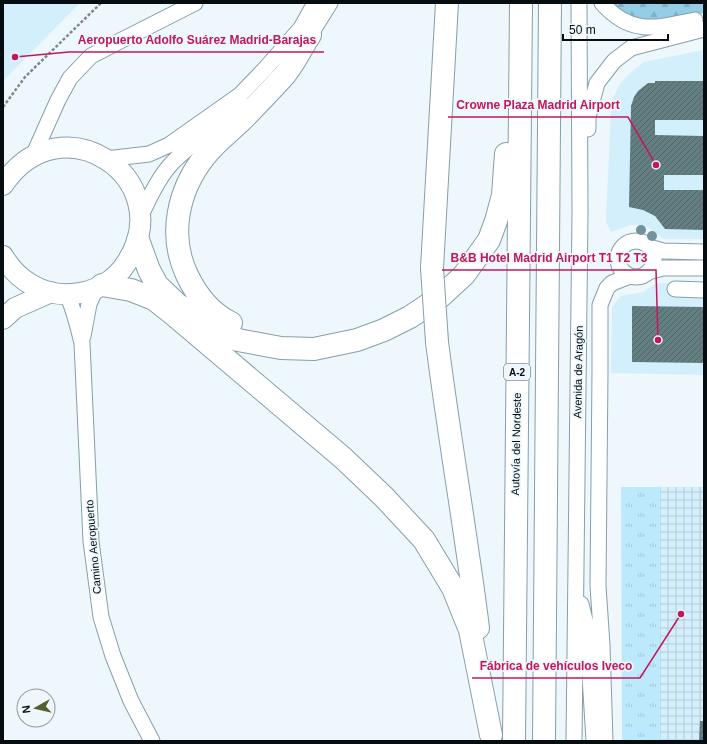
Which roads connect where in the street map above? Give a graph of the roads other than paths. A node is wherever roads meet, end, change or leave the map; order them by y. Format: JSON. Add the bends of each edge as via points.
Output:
{"nodes":[{"id":1,"x":195,"y":3,"type":"edge"},
{"id":2,"x":315,"y":3,"type":"edge"},
{"id":3,"x":330,"y":3,"type":"edge"},
{"id":4,"x":447,"y":3,"type":"edge"},
{"id":5,"x":520,"y":3,"type":"edge"},
{"id":6,"x":550,"y":3,"type":"edge"},
{"id":7,"x":579,"y":3,"type":"edge"},
{"id":8,"x":602,"y":3,"type":"edge"},
{"id":9,"x":704,"y":19,"type":"edge"},
{"id":10,"x":704,"y":29,"type":"edge"},
{"id":11,"x":310,"y":35,"type":"junction"},
{"id":12,"x":33,"y":156,"type":"junction"},
{"id":13,"x":106,"y":159,"type":"junction"},
{"id":14,"x":3,"y":185,"type":"edge"},
{"id":15,"x":580,"y":213,"type":"junction"},
{"id":16,"x":140,"y":217,"type":"junction"},
{"id":17,"x":138,"y":240,"type":"junction"},
{"id":18,"x":649,"y":247,"type":"junction"},
{"id":19,"x":704,"y":252,"type":"edge"},
{"id":20,"x":3,"y":256,"type":"edge"},
{"id":21,"x":704,"y":268,"type":"edge"},
{"id":22,"x":648,"y":272,"type":"junction"},
{"id":23,"x":630,"y":276,"type":"junction"},
{"id":24,"x":99,"y":287,"type":"junction"},
{"id":25,"x":675,"y":289,"type":"dead end"},
{"id":26,"x":704,"y":290,"type":"edge"},
{"id":27,"x":59,"y":293,"type":"junction"},
{"id":28,"x":3,"y":319,"type":"edge"},
{"id":29,"x":357,"y":340,"type":"junction"},
{"id":30,"x":82,"y":343,"type":"junction"},
{"id":31,"x":576,"y":581,"type":"junction"},
{"id":32,"x":491,"y":738,"type":"edge"},
{"id":33,"x":152,"y":741,"type":"edge"},
{"id":34,"x":514,"y":741,"type":"edge"},
{"id":35,"x":544,"y":741,"type":"edge"},
{"id":36,"x":574,"y":741,"type":"edge"},
{"id":37,"x":594,"y":741,"type":"edge"},
{"id":38,"x":605,"y":741,"type":"edge"}],
"edges":[{"from":1,"to":12,"type":"street","via":[[91,56],[70,78]]},
{"from":2,"to":13,"type":"street","via":[[301,28],[240,95],[169,145],[149,154]]},
{"from":3,"to":11,"type":"street"},
{"from":4,"to":32,"type":"highway","bridge":true,"via":[[432,268],[437,342]]},
{"from":5,"to":29,"type":"highway","via":[[503,195],[489,240],[464,275],[440,297],[410,318]]},
{"from":5,"to":34,"type":"highway","name":"Autovía del Nordeste","number":"A-2"},
{"from":6,"to":35,"type":"highway"},
{"from":7,"to":15,"type":"street","name":"Avenida de Aragón"},
{"from":8,"to":9,"type":"street","via":[[611,13],[630,25],[649,28]]},
{"from":10,"to":15,"type":"street","via":[[631,48],[614,61],[597,83],[588,117],[588,180]]},
{"from":11,"to":16,"type":"street","via":[[247,104],[171,164],[154,188]]},
{"from":11,"to":29,"type":"highway","via":[[284,76],[206,155],[195,171],[180,205],[178,251],[183,268],[199,297],[210,310],[227,322],[252,333],[284,341]]},
{"from":12,"to":13,"type":"main road","via":[[51,149],[70,147],[95,153]]},
{"from":12,"to":14,"type":"main road","via":[[21,163]]},
{"from":13,"to":16,"type":"main road","via":[[117,167],[134,190]]},
{"from":15,"to":31,"type":"street","name":"Avenida de Aragón"},
{"from":16,"to":17,"type":"main road"},
{"from":17,"to":24,"type":"main road","via":[[124,266]]},
{"from":17,"to":29,"type":"highway","via":[[157,285],[177,304],[202,321],[238,340],[281,348],[314,349]]},
{"from":18,"to":19,"type":"street","via":[[663,251]]},
{"from":18,"to":22,"type":"street","via":[[653,260]]},
{"from":18,"to":23,"type":"street","via":[[634,242],[624,245],[621,249],[619,265],[625,274]]},
{"from":20,"to":27,"type":"main road","via":[[16,274],[26,282]]},
{"from":21,"to":22,"type":"street","via":[[663,268]]},
{"from":22,"to":23,"type":"street","via":[[641,276]]},
{"from":23,"to":38,"type":"street","name":"Avenida de Aragón","via":[[612,283],[600,305],[598,586]]},
{"from":24,"to":27,"type":"main road","via":[[86,292]]},
{"from":24,"to":30,"type":"street","name":"Camino Aeropuerto","via":[[89,304]]},
{"from":24,"to":32,"type":"highway","via":[[131,290],[154,299],[344,458],[424,540],[453,588],[470,630]]},
{"from":25,"to":26,"type":"street"},
{"from":27,"to":28,"type":"main road","via":[[15,308]]},
{"from":27,"to":30,"type":"street","name":"Camino Aeropuerto","via":[[74,313]]},
{"from":30,"to":33,"type":"street","name":"Camino Aeropuerto","via":[[91,541],[101,617],[126,688]]},
{"from":31,"to":36,"type":"street","name":"Avenida de Aragón"},
{"from":31,"to":37,"type":"street","via":[[587,628]]}]}
